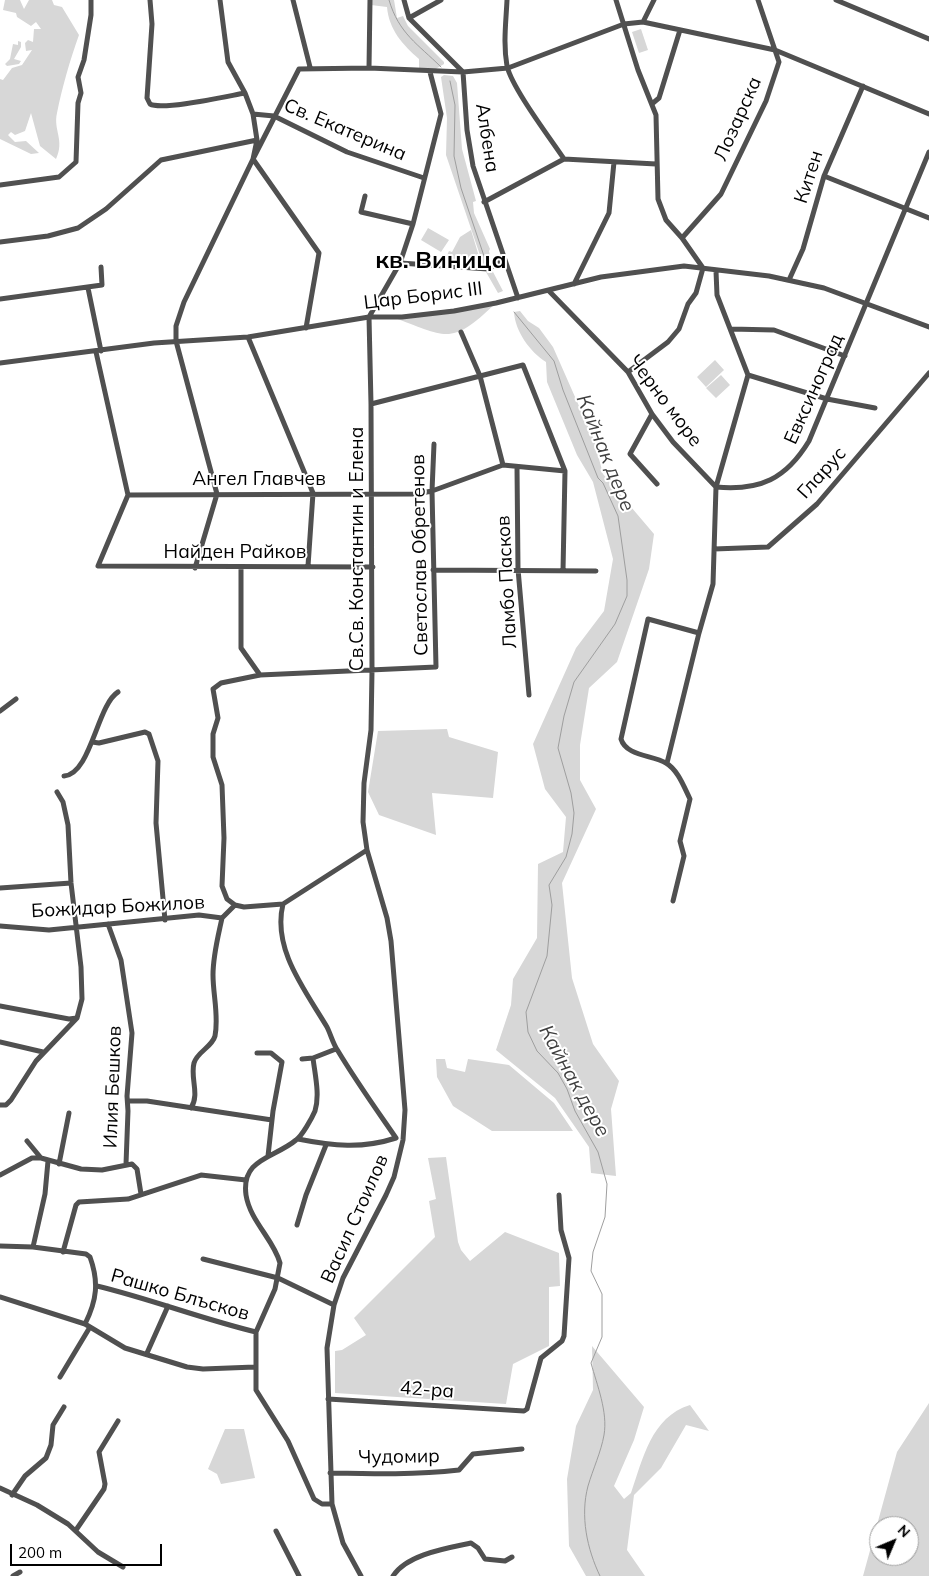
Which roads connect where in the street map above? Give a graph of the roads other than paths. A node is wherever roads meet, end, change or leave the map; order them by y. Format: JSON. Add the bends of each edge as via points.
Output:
{"nodes":[{"id":1,"x":91,"y":0,"type":"edge"},
{"id":2,"x":150,"y":0,"type":"edge"},
{"id":3,"x":220,"y":0,"type":"edge"},
{"id":4,"x":293,"y":0,"type":"edge"},
{"id":5,"x":370,"y":0,"type":"edge"},
{"id":6,"x":404,"y":0,"type":"edge"},
{"id":7,"x":441,"y":0,"type":"edge"},
{"id":8,"x":507,"y":0,"type":"edge"},
{"id":9,"x":616,"y":0,"type":"edge"},
{"id":10,"x":654,"y":0,"type":"edge"},
{"id":11,"x":758,"y":0,"type":"edge"},
{"id":12,"x":836,"y":0,"type":"edge"},
{"id":13,"x":409,"y":18,"type":"junction"},
{"id":14,"x":643,"y":22,"type":"junction"},
{"id":15,"x":624,"y":24,"type":"junction"},
{"id":16,"x":680,"y":30,"type":"junction"},
{"id":17,"x":929,"y":39,"type":"edge"},
{"id":18,"x":775,"y":50,"type":"junction"},
{"id":19,"x":310,"y":67,"type":"junction"},
{"id":20,"x":369,"y":68,"type":"junction"},
{"id":21,"x":508,"y":68,"type":"junction"},
{"id":22,"x":430,"y":72,"type":"junction"},
{"id":23,"x":463,"y":72,"type":"junction"},
{"id":24,"x":864,"y":86,"type":"junction"},
{"id":25,"x":246,"y":93,"type":"junction"},
{"id":26,"x":653,"y":103,"type":"junction"},
{"id":27,"x":253,"y":114,"type":"junction"},
{"id":28,"x":929,"y":114,"type":"edge"},
{"id":29,"x":274,"y":116,"type":"junction"},
{"id":30,"x":256,"y":140,"type":"junction"},
{"id":31,"x":929,"y":152,"type":"edge"},
{"id":32,"x":564,"y":159,"type":"junction"},
{"id":33,"x":253,"y":160,"type":"junction"},
{"id":34,"x":614,"y":162,"type":"junction"},
{"id":35,"x":656,"y":164,"type":"junction"},
{"id":36,"x":824,"y":176,"type":"junction"},
{"id":37,"x":424,"y":178,"type":"junction"},
{"id":38,"x":0,"y":185,"type":"edge"},
{"id":39,"x":365,"y":196,"type":"dead end"},
{"id":40,"x":484,"y":202,"type":"junction"},
{"id":41,"x":906,"y":208,"type":"junction"},
{"id":42,"x":929,"y":218,"type":"edge"},
{"id":43,"x":413,"y":224,"type":"junction"},
{"id":44,"x":682,"y":238,"type":"junction"},
{"id":45,"x":0,"y":242,"type":"edge"},
{"id":46,"x":504,"y":260,"type":"junction"},
{"id":47,"x":400,"y":263,"type":"junction"},
{"id":48,"x":102,"y":267,"type":"dead end"},
{"id":49,"x":703,"y":268,"type":"junction"},
{"id":50,"x":716,"y":270,"type":"junction"},
{"id":51,"x":789,"y":280,"type":"junction"},
{"id":52,"x":574,"y":284,"type":"junction"},
{"id":53,"x":90,"y":287,"type":"junction"},
{"id":54,"x":548,"y":291,"type":"junction"},
{"id":55,"x":518,"y":298,"type":"junction"},
{"id":56,"x":0,"y":299,"type":"edge"},
{"id":57,"x":868,"y":303,"type":"junction"},
{"id":58,"x":369,"y":317,"type":"junction"},
{"id":59,"x":929,"y":327,"type":"edge"},
{"id":60,"x":306,"y":328,"type":"junction"},
{"id":61,"x":731,"y":329,"type":"junction"},
{"id":62,"x":461,"y":332,"type":"dead end"},
{"id":63,"x":248,"y":337,"type":"junction"},
{"id":64,"x":176,"y":341,"type":"junction"},
{"id":65,"x":99,"y":351,"type":"junction"},
{"id":66,"x":845,"y":356,"type":"junction"},
{"id":67,"x":0,"y":363,"type":"edge"},
{"id":68,"x":628,"y":372,"type":"junction"},
{"id":69,"x":929,"y":373,"type":"edge"},
{"id":70,"x":748,"y":375,"type":"junction"},
{"id":71,"x":480,"y":376,"type":"junction"},
{"id":72,"x":827,"y":399,"type":"junction"},
{"id":73,"x":371,"y":404,"type":"junction"},
{"id":74,"x":876,"y":408,"type":"dead end"},
{"id":75,"x":652,"y":414,"type":"junction"},
{"id":76,"x":434,"y":444,"type":"dead end"},
{"id":77,"x":503,"y":465,"type":"junction"},
{"id":78,"x":517,"y":467,"type":"junction"},
{"id":79,"x":565,"y":471,"type":"junction"},
{"id":80,"x":657,"y":484,"type":"dead end"},
{"id":81,"x":716,"y":487,"type":"junction"},
{"id":82,"x":432,"y":491,"type":"junction"},
{"id":83,"x":313,"y":493,"type":"junction"},
{"id":84,"x":217,"y":494,"type":"junction"},
{"id":85,"x":372,"y":494,"type":"junction"},
{"id":86,"x":128,"y":496,"type":"junction"},
{"id":87,"x":714,"y":549,"type":"junction"},
{"id":88,"x":308,"y":566,"type":"junction"},
{"id":89,"x":373,"y":567,"type":"junction"},
{"id":90,"x":195,"y":568,"type":"junction"},
{"id":91,"x":241,"y":568,"type":"junction"},
{"id":92,"x":518,"y":569,"type":"junction"},
{"id":93,"x":433,"y":570,"type":"junction"},
{"id":94,"x":563,"y":571,"type":"junction"},
{"id":95,"x":596,"y":571,"type":"dead end"},
{"id":96,"x":699,"y":633,"type":"junction"},
{"id":97,"x":372,"y":671,"type":"junction"},
{"id":98,"x":260,"y":675,"type":"junction"},
{"id":99,"x":118,"y":692,"type":"dead end"},
{"id":100,"x":529,"y":695,"type":"dead end"},
{"id":101,"x":16,"y":699,"type":"dead end"},
{"id":102,"x":0,"y":711,"type":"edge"},
{"id":103,"x":92,"y":742,"type":"junction"},
{"id":104,"x":666,"y":763,"type":"junction"},
{"id":105,"x":66,"y":776,"type":"dead end"},
{"id":106,"x":364,"y":780,"type":"joint"},
{"id":107,"x":57,"y":792,"type":"dead end"},
{"id":108,"x":367,"y":850,"type":"junction"},
{"id":109,"x":71,"y":883,"type":"junction"},
{"id":110,"x":0,"y":888,"type":"edge"},
{"id":111,"x":673,"y":901,"type":"dead end"},
{"id":112,"x":283,"y":904,"type":"junction"},
{"id":113,"x":235,"y":905,"type":"junction"},
{"id":114,"x":222,"y":918,"type":"junction"},
{"id":115,"x":165,"y":920,"type":"junction"},
{"id":116,"x":108,"y":924,"type":"junction"},
{"id":117,"x":0,"y":926,"type":"edge"},
{"id":118,"x":75,"y":926,"type":"junction"},
{"id":119,"x":0,"y":1006,"type":"edge"},
{"id":120,"x":77,"y":1018,"type":"junction"},
{"id":121,"x":0,"y":1042,"type":"edge"},
{"id":122,"x":336,"y":1050,"type":"junction"},
{"id":123,"x":44,"y":1052,"type":"junction"},
{"id":124,"x":257,"y":1053,"type":"dead end"},
{"id":125,"x":313,"y":1058,"type":"junction"},
{"id":126,"x":302,"y":1059,"type":"dead end"},
{"id":127,"x":128,"y":1101,"type":"junction"},
{"id":128,"x":0,"y":1104,"type":"edge"},
{"id":129,"x":191,"y":1108,"type":"junction"},
{"id":130,"x":69,"y":1113,"type":"dead end"},
{"id":131,"x":272,"y":1120,"type":"junction"},
{"id":132,"x":396,"y":1138,"type":"junction"},
{"id":133,"x":298,"y":1139,"type":"junction"},
{"id":134,"x":403,"y":1140,"type":"junction"},
{"id":135,"x":27,"y":1141,"type":"dead end"},
{"id":136,"x":326,"y":1145,"type":"junction"},
{"id":137,"x":268,"y":1156,"type":"junction"},
{"id":138,"x":40,"y":1158,"type":"junction"},
{"id":139,"x":48,"y":1161,"type":"junction"},
{"id":140,"x":59,"y":1164,"type":"junction"},
{"id":141,"x":126,"y":1164,"type":"junction"},
{"id":142,"x":0,"y":1174,"type":"edge"},
{"id":143,"x":246,"y":1180,"type":"junction"},
{"id":144,"x":141,"y":1194,"type":"junction"},
{"id":145,"x":559,"y":1195,"type":"dead end"},
{"id":146,"x":297,"y":1225,"type":"dead end"},
{"id":147,"x":0,"y":1246,"type":"edge"},
{"id":148,"x":33,"y":1247,"type":"junction"},
{"id":149,"x":63,"y":1252,"type":"junction"},
{"id":150,"x":203,"y":1259,"type":"dead end"},
{"id":151,"x":278,"y":1278,"type":"junction"},
{"id":152,"x":97,"y":1286,"type":"junction"},
{"id":153,"x":0,"y":1297,"type":"edge"},
{"id":154,"x":334,"y":1305,"type":"junction"},
{"id":155,"x":168,"y":1306,"type":"junction"},
{"id":156,"x":88,"y":1325,"type":"junction"},
{"id":157,"x":256,"y":1332,"type":"junction"},
{"id":158,"x":146,"y":1353,"type":"junction"},
{"id":159,"x":255,"y":1367,"type":"junction"},
{"id":160,"x":60,"y":1377,"type":"dead end"},
{"id":161,"x":328,"y":1398,"type":"junction"},
{"id":162,"x":64,"y":1407,"type":"dead end"},
{"id":163,"x":118,"y":1421,"type":"dead end"},
{"id":164,"x":522,"y":1449,"type":"dead end"},
{"id":165,"x":330,"y":1473,"type":"junction"},
{"id":166,"x":0,"y":1488,"type":"edge"},
{"id":167,"x":12,"y":1495,"type":"junction"},
{"id":168,"x":332,"y":1504,"type":"junction"},
{"id":169,"x":76,"y":1530,"type":"junction"},
{"id":170,"x":276,"y":1531,"type":"dead end"},
{"id":171,"x":512,"y":1557,"type":"dead end"},
{"id":172,"x":123,"y":1567,"type":"dead end"},
{"id":173,"x":20,"y":1572,"type":"dead end"},
{"id":174,"x":13,"y":1576,"type":"edge"},
{"id":175,"x":299,"y":1576,"type":"edge"},
{"id":176,"x":361,"y":1576,"type":"edge"},
{"id":177,"x":393,"y":1576,"type":"edge"}],
"edges":[{"from":1,"to":38,"type":"street","via":[[84,60],[78,77],[81,93],[76,162],[59,177]]},
{"from":2,"to":25,"type":"street","via":[[152,24],[147,98],[151,105],[211,100]]},
{"from":3,"to":25,"type":"street","via":[[228,62]]},
{"from":4,"to":19,"type":"street"},
{"from":5,"to":20,"type":"street"},
{"from":6,"to":13,"type":"street"},
{"from":7,"to":13,"type":"street"},
{"from":8,"to":21,"type":"street","via":[[505,48]]},
{"from":9,"to":15,"type":"street"},
{"from":10,"to":14,"type":"street"},
{"from":11,"to":18,"type":"street","name":"Лозарска"},
{"from":12,"to":17,"type":"street"},
{"from":13,"to":23,"type":"street"},
{"from":14,"to":15,"type":"street"},
{"from":14,"to":16,"type":"street"},
{"from":15,"to":21,"type":"street"},
{"from":15,"to":26,"type":"street","via":[[638,70]]},
{"from":16,"to":18,"type":"street"},
{"from":16,"to":26,"type":"street","via":[[659,98]]},
{"from":18,"to":24,"type":"street"},
{"from":18,"to":44,"type":"street","name":"Лозарска","via":[[778,62],[766,101],[721,194]]},
{"from":19,"to":20,"type":"street"},
{"from":19,"to":29,"type":"street","via":[[299,69]]},
{"from":20,"to":22,"type":"street"},
{"from":21,"to":23,"type":"street"},
{"from":21,"to":32,"type":"street","via":[[517,88]]},
{"from":22,"to":23,"type":"street"},
{"from":22,"to":37,"type":"street","via":[[441,114]]},
{"from":23,"to":40,"type":"street","name":"Албена","via":[[468,139]]},
{"from":24,"to":28,"type":"street"},
{"from":24,"to":36,"type":"street","name":"Китен"},
{"from":25,"to":27,"type":"street"},
{"from":26,"to":35,"type":"street","via":[[657,130]]},
{"from":27,"to":29,"type":"street","name":"Св. Екатерина"},
{"from":27,"to":30,"type":"street"},
{"from":29,"to":33,"type":"street"},
{"from":29,"to":37,"type":"street","name":"Св. Екатерина","via":[[347,152]]},
{"from":30,"to":33,"type":"street"},
{"from":30,"to":45,"type":"street","via":[[161,160],[106,209],[78,228],[48,236]]},
{"from":31,"to":41,"type":"street","name":"Евксиноград"},
{"from":32,"to":34,"type":"street"},
{"from":32,"to":40,"type":"street"},
{"from":33,"to":60,"type":"street","via":[[319,253]]},
{"from":33,"to":64,"type":"street","via":[[184,302],[176,326]]},
{"from":34,"to":35,"type":"street"},
{"from":34,"to":52,"type":"street","via":[[609,213]]},
{"from":35,"to":44,"type":"street","via":[[658,200],[666,220]]},
{"from":36,"to":41,"type":"street"},
{"from":36,"to":51,"type":"street","name":"Китен","via":[[803,249]]},
{"from":37,"to":43,"type":"street"},
{"from":39,"to":43,"type":"street","via":[[361,212]]},
{"from":40,"to":46,"type":"street","name":"Албена"},
{"from":41,"to":42,"type":"street"},
{"from":41,"to":57,"type":"street","name":"Евксиноград"},
{"from":43,"to":47,"type":"street"},
{"from":44,"to":49,"type":"street"},
{"from":46,"to":47,"type":"street","via":[[483,268]]},
{"from":46,"to":55,"type":"street","name":"Албена"},
{"from":47,"to":58,"type":"street"},
{"from":48,"to":53,"type":"street","via":[[102,285]]},
{"from":49,"to":50,"type":"street","name":"Цар Борис III"},
{"from":49,"to":52,"type":"street","name":"Цар Борис III","via":[[684,266],[601,277]]},
{"from":49,"to":68,"type":"street","via":[[696,293],[688,304],[679,329],[668,342]]},
{"from":50,"to":51,"type":"street","name":"Цар Борис III"},
{"from":50,"to":61,"type":"street","via":[[717,295]]},
{"from":51,"to":57,"type":"street","name":"Цар Борис III"},
{"from":52,"to":54,"type":"street","name":"Цар Борис III"},
{"from":53,"to":56,"type":"street"},
{"from":53,"to":65,"type":"street"},
{"from":54,"to":55,"type":"street","name":"Цар Борис III"},
{"from":54,"to":68,"type":"street","name":"Черно море"},
{"from":55,"to":58,"type":"street","name":"Цар Борис III","via":[[454,311]]},
{"from":57,"to":59,"type":"street","name":"Цар Борис III"},
{"from":57,"to":66,"type":"street","name":"Евксиноград"},
{"from":58,"to":60,"type":"street","name":"Цар Борис III"},
{"from":58,"to":73,"type":"street","name":"Св.Св. Константин и Елена"},
{"from":60,"to":63,"type":"street","name":"Цар Борис III"},
{"from":61,"to":66,"type":"street","via":[[774,330]]},
{"from":61,"to":70,"type":"street"},
{"from":62,"to":71,"type":"street"},
{"from":63,"to":64,"type":"street","name":"Цар Борис III"},
{"from":63,"to":83,"type":"street"},
{"from":64,"to":65,"type":"street","name":"Цар Борис III"},
{"from":64,"to":84,"type":"street"},
{"from":65,"to":67,"type":"street","name":"Цар Борис III"},
{"from":65,"to":86,"type":"street"},
{"from":66,"to":72,"type":"street","name":"Евксиноград"},
{"from":68,"to":75,"type":"street","name":"Черно море"},
{"from":69,"to":87,"type":"street","name":"Гларус","via":[[817,504],[768,547]]},
{"from":70,"to":72,"type":"street"},
{"from":70,"to":81,"type":"street"},
{"from":71,"to":73,"type":"street"},
{"from":71,"to":77,"type":"street"},
{"from":71,"to":79,"type":"street","via":[[522,364]]},
{"from":72,"to":74,"type":"street"},
{"from":72,"to":81,"type":"street","name":"Евксиноград","via":[[809,441],[789,468],[755,486]]},
{"from":73,"to":85,"type":"street","name":"Св.Св. Константин и Елена"},
{"from":75,"to":80,"type":"street","via":[[630,454]]},
{"from":75,"to":81,"type":"street","name":"Черно море","via":[[673,442]]},
{"from":76,"to":82,"type":"street","name":"Светослав Обретенов"},
{"from":77,"to":78,"type":"street","name":"Ангел Главчев"},
{"from":77,"to":82,"type":"street","name":"Ангел Главчев"},
{"from":78,"to":79,"type":"street","name":"Ангел Главчев"},
{"from":78,"to":92,"type":"street","name":"Ламбо Пасков"},
{"from":79,"to":94,"type":"street"},
{"from":81,"to":87,"type":"street"},
{"from":82,"to":85,"type":"street","name":"Ангел Главчев"},
{"from":82,"to":93,"type":"street","name":"Светослав Обретенов"},
{"from":83,"to":84,"type":"street","name":"Ангел Главчев"},
{"from":83,"to":85,"type":"street","name":"Ангел Главчев"},
{"from":83,"to":88,"type":"street"},
{"from":84,"to":86,"type":"street","name":"Ангел Главчев"},
{"from":84,"to":90,"type":"street"},
{"from":85,"to":89,"type":"street","name":"Св.Св. Константин и Елена"},
{"from":86,"to":90,"type":"street","name":"Найден Райков","via":[[98,566]]},
{"from":87,"to":96,"type":"street","via":[[713,584]]},
{"from":88,"to":89,"type":"street","name":"Найден Райков"},
{"from":88,"to":91,"type":"street","name":"Найден Райков"},
{"from":89,"to":97,"type":"street","name":"Св.Св. Константин и Елена"},
{"from":90,"to":91,"type":"street","name":"Найден Райков"},
{"from":91,"to":98,"type":"street","via":[[241,648]]},
{"from":92,"to":93,"type":"street"},
{"from":92,"to":94,"type":"street"},
{"from":92,"to":100,"type":"street","name":"Ламбо Пасков"},
{"from":93,"to":97,"type":"street","name":"Светослав Обретенов","via":[[436,667]]},
{"from":94,"to":95,"type":"street"},
{"from":96,"to":104,"type":"street"},
{"from":96,"to":104,"type":"street","via":[[648,619],[621,739],[625,747]]},
{"from":97,"to":98,"type":"street"},
{"from":97,"to":106,"type":"street","name":"Св.Св. Константин и Елена","via":[[371,730]]},
{"from":98,"to":113,"type":"street","via":[[221,683],[215,686],[212,694],[218,718],[213,734],[213,757],[222,785],[224,810],[222,886],[227,899]]},
{"from":99,"to":103,"type":"street","via":[[109,702]]},
{"from":101,"to":102,"type":"street"},
{"from":103,"to":105,"type":"street","via":[[78,767]]},
{"from":103,"to":115,"type":"street","via":[[145,732],[155,747],[158,761],[156,823]]},
{"from":104,"to":111,"type":"street","via":[[678,776],[690,799],[680,841],[684,856]]},
{"from":106,"to":108,"type":"street","name":"Васил Стоилов","via":[[363,822]]},
{"from":107,"to":109,"type":"street","via":[[68,824]]},
{"from":108,"to":112,"type":"street"},
{"from":108,"to":134,"type":"street","name":"Васил Стоилов","via":[[391,941],[405,1110]]},
{"from":109,"to":110,"type":"street"},
{"from":109,"to":118,"type":"street"},
{"from":112,"to":113,"type":"street"},
{"from":112,"to":122,"type":"street","via":[[280,927],[287,953]]},
{"from":113,"to":114,"type":"street","name":"Божидар Божилов"},
{"from":114,"to":115,"type":"street","name":"Божидар Божилов","via":[[199,915]]},
{"from":114,"to":129,"type":"street","via":[[212,975],[216,1008],[214,1036],[194,1062],[195,1098]]},
{"from":115,"to":116,"type":"street","name":"Божидар Божилов"},
{"from":116,"to":118,"type":"street","name":"Божидар Божилов"},
{"from":116,"to":127,"type":"street","name":"Илия Бешков","via":[[121,960],[132,1032]]},
{"from":117,"to":118,"type":"street","name":"Божидар Божилов","via":[[49,930]]},
{"from":118,"to":120,"type":"street","via":[[82,978],[82,999]]},
{"from":119,"to":120,"type":"street"},
{"from":120,"to":123,"type":"street"},
{"from":121,"to":123,"type":"street"},
{"from":122,"to":125,"type":"street"},
{"from":122,"to":132,"type":"street"},
{"from":123,"to":128,"type":"street","via":[[11,1100],[6,1105]]},
{"from":124,"to":131,"type":"street","via":[[271,1054],[282,1062]]},
{"from":125,"to":126,"type":"street"},
{"from":125,"to":133,"type":"street","via":[[317,1092],[315,1110]]},
{"from":127,"to":129,"type":"street"},
{"from":127,"to":141,"type":"street","name":"Илия Бешков"},
{"from":129,"to":131,"type":"street"},
{"from":130,"to":140,"type":"street"},
{"from":131,"to":137,"type":"street"},
{"from":132,"to":134,"type":"street"},
{"from":132,"to":136,"type":"street","via":[[353,1147]]},
{"from":133,"to":136,"type":"street"},
{"from":133,"to":137,"type":"street"},
{"from":134,"to":154,"type":"street","name":"Васил Стоилов","via":[[394,1177],[343,1278]]},
{"from":135,"to":138,"type":"street"},
{"from":136,"to":146,"type":"street"},
{"from":137,"to":143,"type":"street","via":[[259,1162]]},
{"from":138,"to":139,"type":"street"},
{"from":138,"to":142,"type":"street","via":[[32,1158]]},
{"from":139,"to":140,"type":"street"},
{"from":139,"to":148,"type":"street","via":[[45,1194]]},
{"from":140,"to":141,"type":"street","via":[[93,1170]]},
{"from":141,"to":144,"type":"street","via":[[137,1169]]},
{"from":143,"to":144,"type":"street","via":[[201,1175]]},
{"from":143,"to":151,"type":"street","via":[[250,1207],[279,1259]]},
{"from":144,"to":149,"type":"street","via":[[128,1199],[77,1203]]},
{"from":145,"to":161,"type":"street","name":"42-ра","via":[[561,1230],[569,1258],[564,1336],[541,1358],[529,1407],[524,1411]]},
{"from":147,"to":148,"type":"street"},
{"from":148,"to":149,"type":"street"},
{"from":149,"to":152,"type":"street","via":[[90,1257]]},
{"from":150,"to":151,"type":"street"},
{"from":151,"to":154,"type":"street"},
{"from":151,"to":157,"type":"street"},
{"from":152,"to":155,"type":"street","name":"Рашко Блъсков"},
{"from":152,"to":156,"type":"street"},
{"from":153,"to":156,"type":"street"},
{"from":154,"to":161,"type":"street","name":"Васил Стоилов","via":[[327,1348]]},
{"from":155,"to":157,"type":"street","name":"Рашко Блъсков"},
{"from":155,"to":158,"type":"street"},
{"from":156,"to":158,"type":"street","via":[[125,1348]]},
{"from":156,"to":160,"type":"street"},
{"from":157,"to":159,"type":"street"},
{"from":158,"to":159,"type":"street","via":[[195,1369]]},
{"from":159,"to":168,"type":"street","via":[[256,1390],[288,1441],[314,1499],[322,1504]]},
{"from":161,"to":165,"type":"street","name":"Васил Стоилов"},
{"from":162,"to":167,"type":"street","via":[[53,1426],[50,1452],[25,1476]]},
{"from":163,"to":169,"type":"street","via":[[99,1452],[104,1488]]},
{"from":164,"to":165,"type":"street","name":"Чудомир","via":[[480,1452],[469,1457],[459,1470],[399,1475]]},
{"from":165,"to":168,"type":"street","name":"Васил Стоилов"},
{"from":166,"to":167,"type":"street"},
{"from":167,"to":169,"type":"street","via":[[37,1505]]},
{"from":168,"to":176,"type":"street","name":"Васил Стоилов","via":[[343,1544]]},
{"from":169,"to":172,"type":"street","via":[[98,1552]]},
{"from":170,"to":175,"type":"street"},
{"from":171,"to":177,"type":"street","via":[[505,1561],[485,1559],[471,1544],[429,1552],[400,1568]]},
{"from":173,"to":174,"type":"street"}]}
